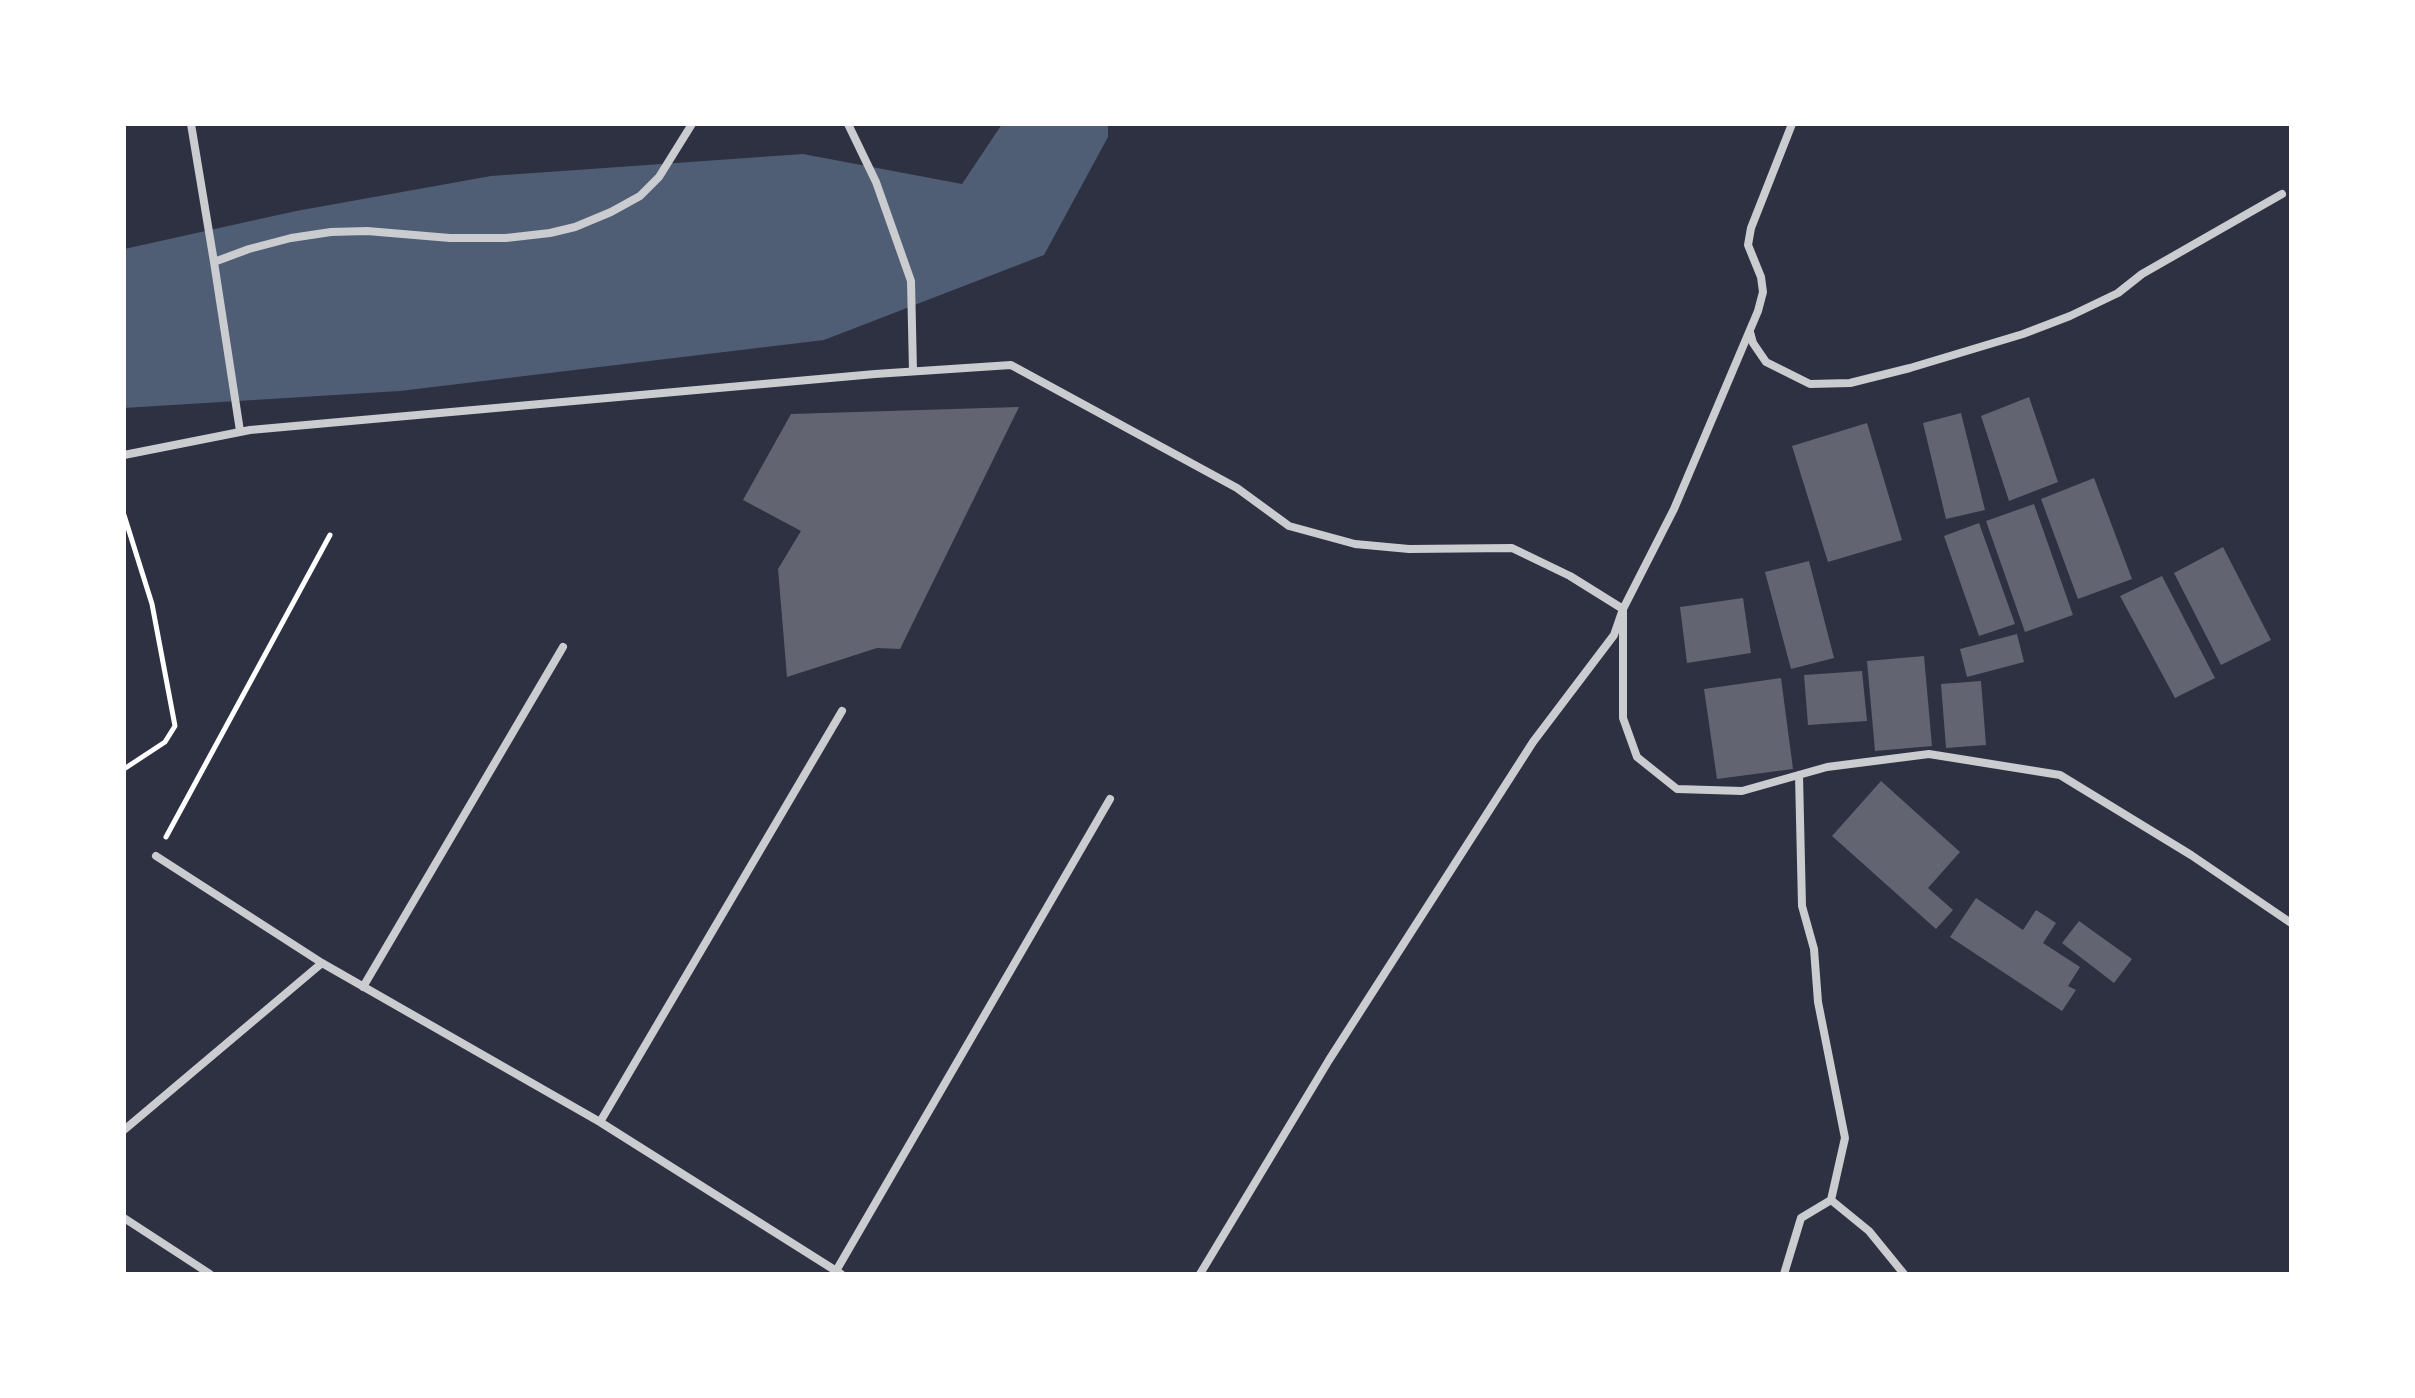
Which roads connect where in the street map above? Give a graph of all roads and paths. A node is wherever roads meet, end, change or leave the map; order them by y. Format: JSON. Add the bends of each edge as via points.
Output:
{"nodes":[{"id":1,"x":191,"y":124,"type":"edge"},
{"id":2,"x":692,"y":124,"type":"edge"},
{"id":3,"x":848,"y":124,"type":"edge"},
{"id":4,"x":1792,"y":124,"type":"edge"},
{"id":5,"x":2282,"y":194,"type":"dead end"},
{"id":6,"x":214,"y":264,"type":"junction"},
{"id":7,"x":1750,"y":331,"type":"junction"},
{"id":8,"x":913,"y":371,"type":"junction"},
{"id":9,"x":240,"y":431,"type":"junction"},
{"id":10,"x":124,"y":455,"type":"edge"},
{"id":11,"x":124,"y":515,"type":"edge"},
{"id":12,"x":330,"y":535,"type":"dead end"},
{"id":13,"x":1623,"y":609,"type":"junction"},
{"id":14,"x":563,"y":647,"type":"dead end"},
{"id":15,"x":842,"y":711,"type":"dead end"},
{"id":16,"x":124,"y":769,"type":"edge"},
{"id":17,"x":1799,"y":775,"type":"junction"},
{"id":18,"x":1110,"y":799,"type":"dead end"},
{"id":19,"x":156,"y":856,"type":"joint"},
{"id":20,"x":2291,"y":923,"type":"edge"},
{"id":21,"x":322,"y":963,"type":"junction"},
{"id":22,"x":363,"y":987,"type":"junction"},
{"id":23,"x":600,"y":1122,"type":"junction"},
{"id":24,"x":124,"y":1130,"type":"edge"},
{"id":25,"x":1831,"y":1200,"type":"junction"},
{"id":26,"x":124,"y":1218,"type":"edge"},
{"id":27,"x":839,"y":1272,"type":"edge"},
{"id":28,"x":210,"y":1274,"type":"edge"},
{"id":29,"x":1200,"y":1274,"type":"edge"},
{"id":30,"x":1784,"y":1274,"type":"edge"},
{"id":31,"x":1904,"y":1274,"type":"edge"}],
"edges":[{"from":1,"to":6,"type":"street"},
{"from":2,"to":6,"type":"street","via":[[659,177],[640,196],[575,227],[506,238],[331,232],[277,242]]},
{"from":3,"to":8,"type":"street","via":[[876,182],[911,281]]},
{"from":4,"to":7,"type":"street","via":[[1751,228],[1748,245],[1763,292]]},
{"from":5,"to":7,"type":"street","via":[[2118,293],[2070,316],[1888,374],[1850,383],[1810,384],[1766,362]]},
{"from":6,"to":9,"type":"street"},
{"from":7,"to":13,"type":"street","via":[[1674,509]]},
{"from":8,"to":9,"type":"street"},
{"from":8,"to":13,"type":"street","via":[[1011,365],[1237,488],[1289,526],[1355,544],[1512,548]]},
{"from":9,"to":10,"type":"street"},
{"from":11,"to":16,"type":"path","via":[[152,604],[175,726],[165,742]]},
{"from":12,"to":19,"type":"path"},
{"from":13,"to":17,"type":"street","via":[[1623,718],[1637,757],[1677,789],[1742,791]]},
{"from":13,"to":29,"type":"street","via":[[1614,635],[1525,755],[1329,1060]]},
{"from":14,"to":22,"type":"street"},
{"from":15,"to":23,"type":"street"},
{"from":17,"to":20,"type":"street","via":[[1929,754],[2060,775]]},
{"from":17,"to":25,"type":"street","via":[[1802,906],[1845,1138]]},
{"from":18,"to":27,"type":"street"},
{"from":19,"to":21,"type":"street"},
{"from":21,"to":22,"type":"street"},
{"from":21,"to":24,"type":"street"},
{"from":22,"to":23,"type":"street"},
{"from":23,"to":27,"type":"street"},
{"from":25,"to":30,"type":"street","via":[[1801,1218]]},
{"from":25,"to":31,"type":"street","via":[[1869,1231]]},
{"from":26,"to":28,"type":"street"}]}
